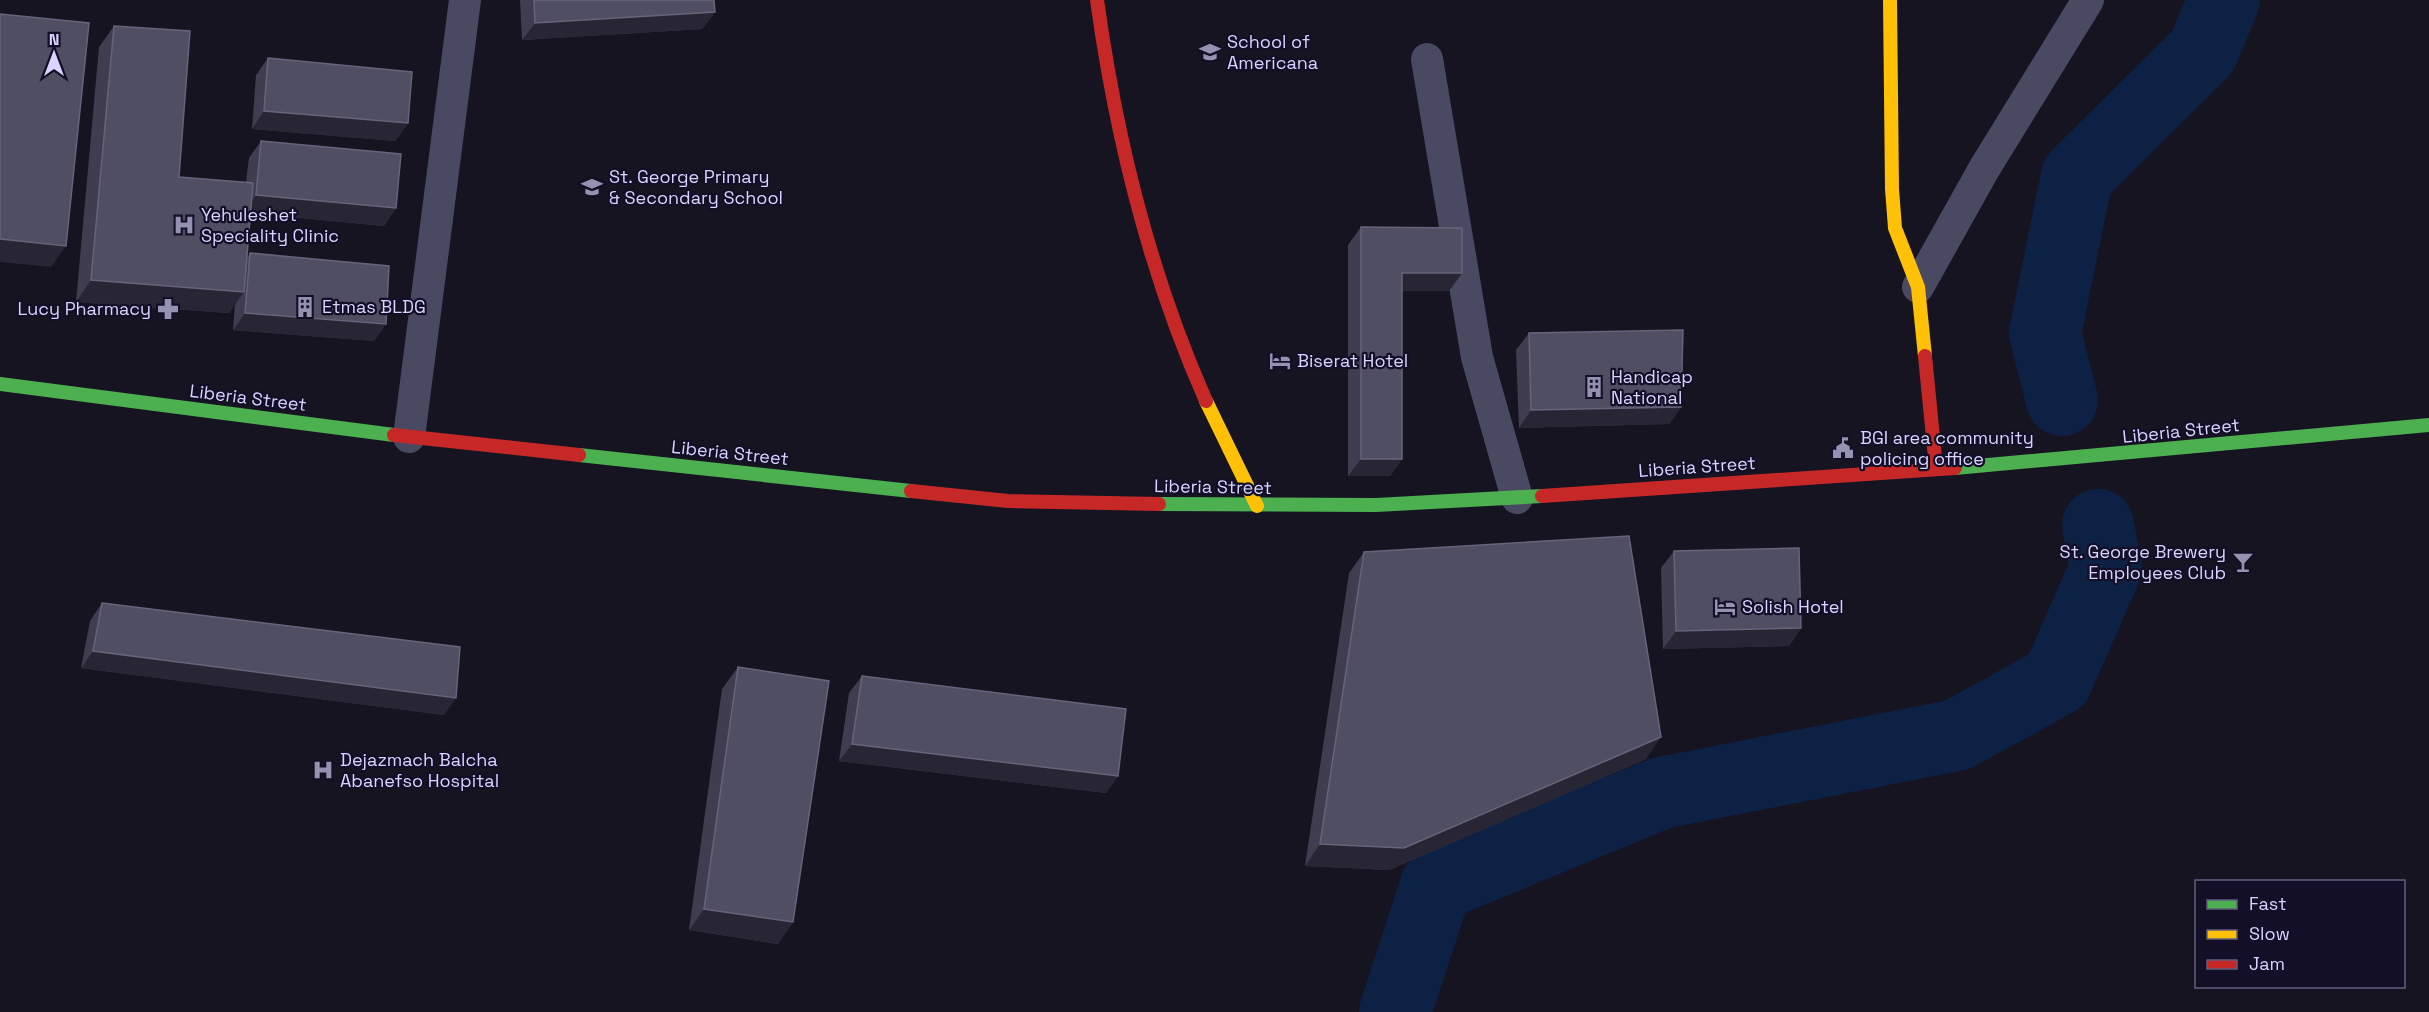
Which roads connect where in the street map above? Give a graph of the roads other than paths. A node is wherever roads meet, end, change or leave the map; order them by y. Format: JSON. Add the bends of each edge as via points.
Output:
{"nodes":[{"id":1,"x":465,"y":0,"type":"edge"},
{"id":2,"x":1097,"y":0,"type":"edge"},
{"id":3,"x":1890,"y":0,"type":"edge"},
{"id":4,"x":2088,"y":0,"type":"edge"},
{"id":5,"x":1427,"y":59,"type":"dead end"},
{"id":6,"x":1918,"y":287,"type":"junction"},
{"id":7,"x":0,"y":384,"type":"edge"},
{"id":8,"x":2429,"y":425,"type":"edge"},
{"id":9,"x":409,"y":437,"type":"junction"},
{"id":10,"x":1936,"y":468,"type":"junction"},
{"id":11,"x":1517,"y":498,"type":"junction"},
{"id":12,"x":1257,"y":506,"type":"junction"}],
"edges":[{"from":1,"to":9,"type":"street"},
{"from":2,"to":12,"type":"street","via":[[1124,155],[1156,263],[1194,372]]},
{"from":3,"to":6,"type":"street","via":[[1895,228]]},
{"from":4,"to":6,"type":"street","via":[[1984,169]]},
{"from":5,"to":11,"type":"street","via":[[1477,357]]},
{"from":6,"to":10,"type":"street"},
{"from":7,"to":9,"type":"street","name":"Liberia Street"},
{"from":8,"to":10,"type":"street","name":"Liberia Street","via":[[2092,458]]},
{"from":9,"to":12,"type":"street","name":"Liberia Street","via":[[1008,501]]},
{"from":10,"to":11,"type":"street","name":"Liberia Street"},
{"from":11,"to":12,"type":"street","name":"Liberia Street"}]}
